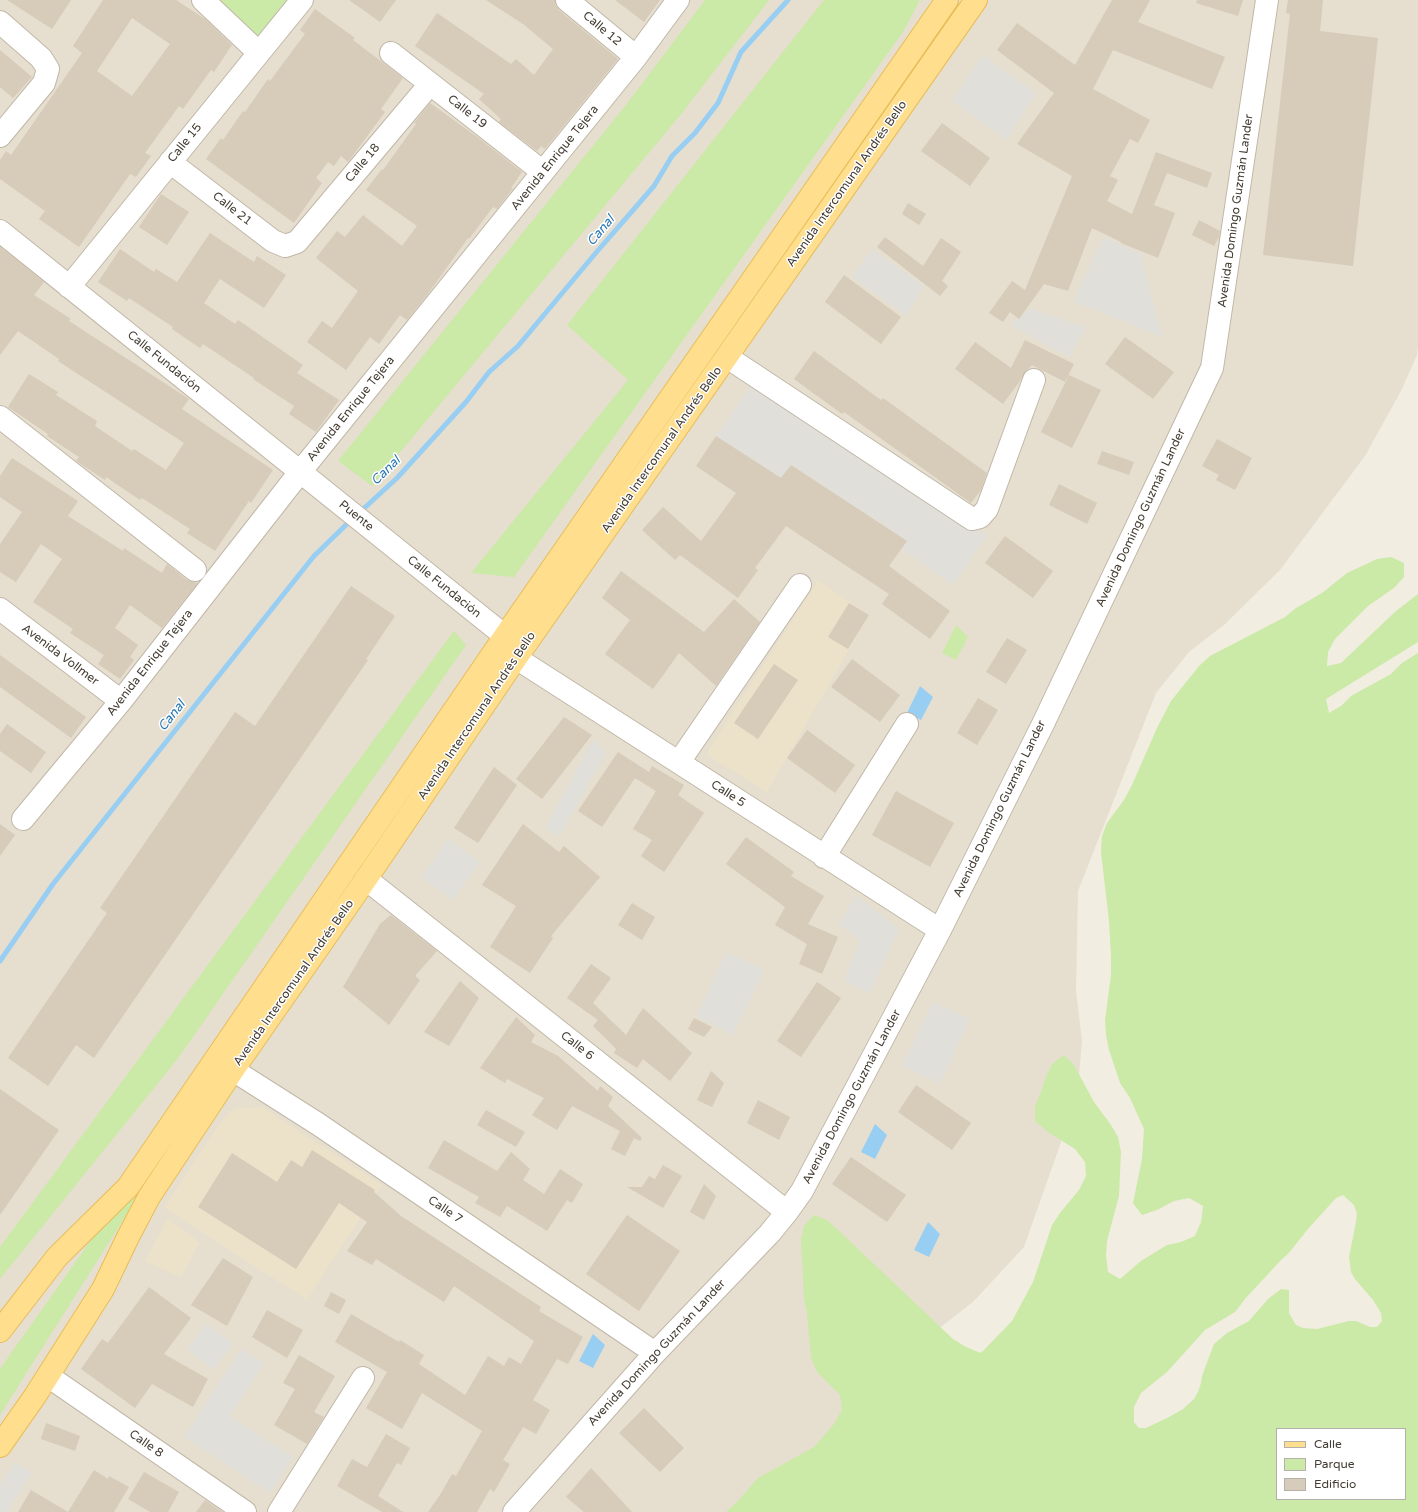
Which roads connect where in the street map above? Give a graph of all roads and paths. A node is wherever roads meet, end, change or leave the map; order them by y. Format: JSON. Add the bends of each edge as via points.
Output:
{"nodes":[{"id":1,"x":203,"y":0,"type":"edge"},
{"id":2,"x":302,"y":0,"type":"edge"},
{"id":3,"x":567,"y":0,"type":"edge"},
{"id":4,"x":678,"y":0,"type":"edge"},
{"id":5,"x":947,"y":0,"type":"edge"},
{"id":6,"x":976,"y":0,"type":"edge"},
{"id":7,"x":1267,"y":0,"type":"edge"},
{"id":8,"x":0,"y":22,"type":"edge"},
{"id":9,"x":259,"y":53,"type":"junction"},
{"id":10,"x":391,"y":53,"type":"dead end"},
{"id":11,"x":636,"y":57,"type":"junction"},
{"id":12,"x":430,"y":84,"type":"junction"},
{"id":13,"x":0,"y":136,"type":"edge"},
{"id":14,"x":170,"y":162,"type":"junction"},
{"id":15,"x":543,"y":172,"type":"junction"},
{"id":16,"x":0,"y":231,"type":"edge"},
{"id":17,"x":297,"y":242,"type":"joint"},
{"id":18,"x":69,"y":287,"type":"junction"},
{"id":19,"x":727,"y":357,"type":"junction"},
{"id":20,"x":1034,"y":380,"type":"dead end"},
{"id":21,"x":0,"y":417,"type":"edge"},
{"id":22,"x":300,"y":472,"type":"junction"},
{"id":23,"x":328,"y":494,"type":"joint"},
{"id":24,"x":384,"y":538,"type":"joint"},
{"id":25,"x":195,"y":570,"type":"dead end"},
{"id":26,"x":800,"y":585,"type":"dead end"},
{"id":27,"x":1,"y":611,"type":"edge"},
{"id":28,"x":505,"y":636,"type":"junction"},
{"id":29,"x":516,"y":658,"type":"junction"},
{"id":30,"x":121,"y":701,"type":"junction"},
{"id":31,"x":907,"y":724,"type":"dead end"},
{"id":32,"x":679,"y":762,"type":"junction"},
{"id":33,"x":23,"y":818,"type":"dead end"},
{"id":34,"x":824,"y":857,"type":"junction"},
{"id":35,"x":366,"y":879,"type":"junction"},
{"id":36,"x":940,"y":930,"type":"junction"},
{"id":37,"x":234,"y":1070,"type":"junction"},
{"id":38,"x":787,"y":1212,"type":"junction"},
{"id":39,"x":0,"y":1331,"type":"edge"},
{"id":40,"x":655,"y":1353,"type":"junction"},
{"id":41,"x":48,"y":1376,"type":"junction"},
{"id":42,"x":363,"y":1378,"type":"dead end"},
{"id":43,"x":0,"y":1446,"type":"edge"},
{"id":44,"x":245,"y":1512,"type":"edge"},
{"id":45,"x":279,"y":1512,"type":"edge"},
{"id":46,"x":514,"y":1512,"type":"edge"}],
"edges":[{"from":1,"to":9,"type":"street"},
{"from":2,"to":9,"type":"street","name":"Calle 15"},
{"from":3,"to":11,"type":"street","name":"Calle 12"},
{"from":4,"to":11,"type":"street","name":"Avenida Enrique Tejera"},
{"from":5,"to":28,"type":"main road","name":"Avenida Intercomunal Andrés Bello"},
{"from":6,"to":19,"type":"main road","name":"Avenida Intercomunal Andrés Bello"},
{"from":7,"to":36,"type":"street","name":"Avenida Domingo Guzmán Lander","via":[[1212,368],[1046,717]]},
{"from":8,"to":13,"type":"street","via":[[40,58],[48,69],[44,83]]},
{"from":9,"to":14,"type":"street","name":"Calle 15"},
{"from":10,"to":12,"type":"street","name":"Calle 19"},
{"from":11,"to":15,"type":"street","name":"Avenida Enrique Tejera"},
{"from":12,"to":15,"type":"street","name":"Calle 19"},
{"from":12,"to":17,"type":"street","name":"Calle 18"},
{"from":14,"to":17,"type":"street","name":"Calle 21","via":[[273,241],[285,246]]},
{"from":14,"to":18,"type":"street","name":"Calle 15"},
{"from":15,"to":22,"type":"street","name":"Avenida Enrique Tejera"},
{"from":16,"to":18,"type":"street","name":"Calle Fundación"},
{"from":18,"to":22,"type":"street","name":"Calle Fundación"},
{"from":19,"to":20,"type":"street","via":[[972,519],[980,517],[987,509]]},
{"from":19,"to":29,"type":"main road","name":"Avenida Intercomunal Andrés Bello"},
{"from":21,"to":25,"type":"street"},
{"from":22,"to":23,"type":"street","name":"Calle Fundación"},
{"from":22,"to":30,"type":"street","name":"Avenida Enrique Tejera"},
{"from":23,"to":24,"type":"street","name":"Puente"},
{"from":24,"to":28,"type":"street","name":"Calle Fundación"},
{"from":26,"to":32,"type":"street"},
{"from":27,"to":30,"type":"street","name":"Avenida Vollmer"},
{"from":28,"to":39,"type":"main road","name":"Avenida Intercomunal Andrés Bello","via":[[128,1187],[57,1256]]},
{"from":29,"to":32,"type":"street","name":"Calle 5"},
{"from":29,"to":35,"type":"main road","name":"Avenida Intercomunal Andrés Bello"},
{"from":30,"to":33,"type":"street","name":"Avenida Enrique Tejera"},
{"from":31,"to":34,"type":"street"},
{"from":32,"to":34,"type":"street","name":"Calle 5"},
{"from":34,"to":36,"type":"street","name":"Calle 5"},
{"from":35,"to":37,"type":"main road","name":"Avenida Intercomunal Andrés Bello"},
{"from":35,"to":38,"type":"street","name":"Calle 6"},
{"from":36,"to":38,"type":"street","name":"Avenida Domingo Guzmán Lander","via":[[802,1191]]},
{"from":37,"to":40,"type":"street","name":"Calle 7","via":[[318,1124]]},
{"from":37,"to":41,"type":"main road","name":"Avenida Intercomunal Andrés Bello","via":[[149,1197],[103,1289]]},
{"from":38,"to":40,"type":"street","name":"Avenida Domingo Guzmán Lander"},
{"from":40,"to":46,"type":"street","name":"Avenida Domingo Guzmán Lander"},
{"from":41,"to":43,"type":"main road","name":"Avenida Intercomunal Andrés Bello"},
{"from":41,"to":44,"type":"street","name":"Calle 8"},
{"from":42,"to":45,"type":"street"}]}
